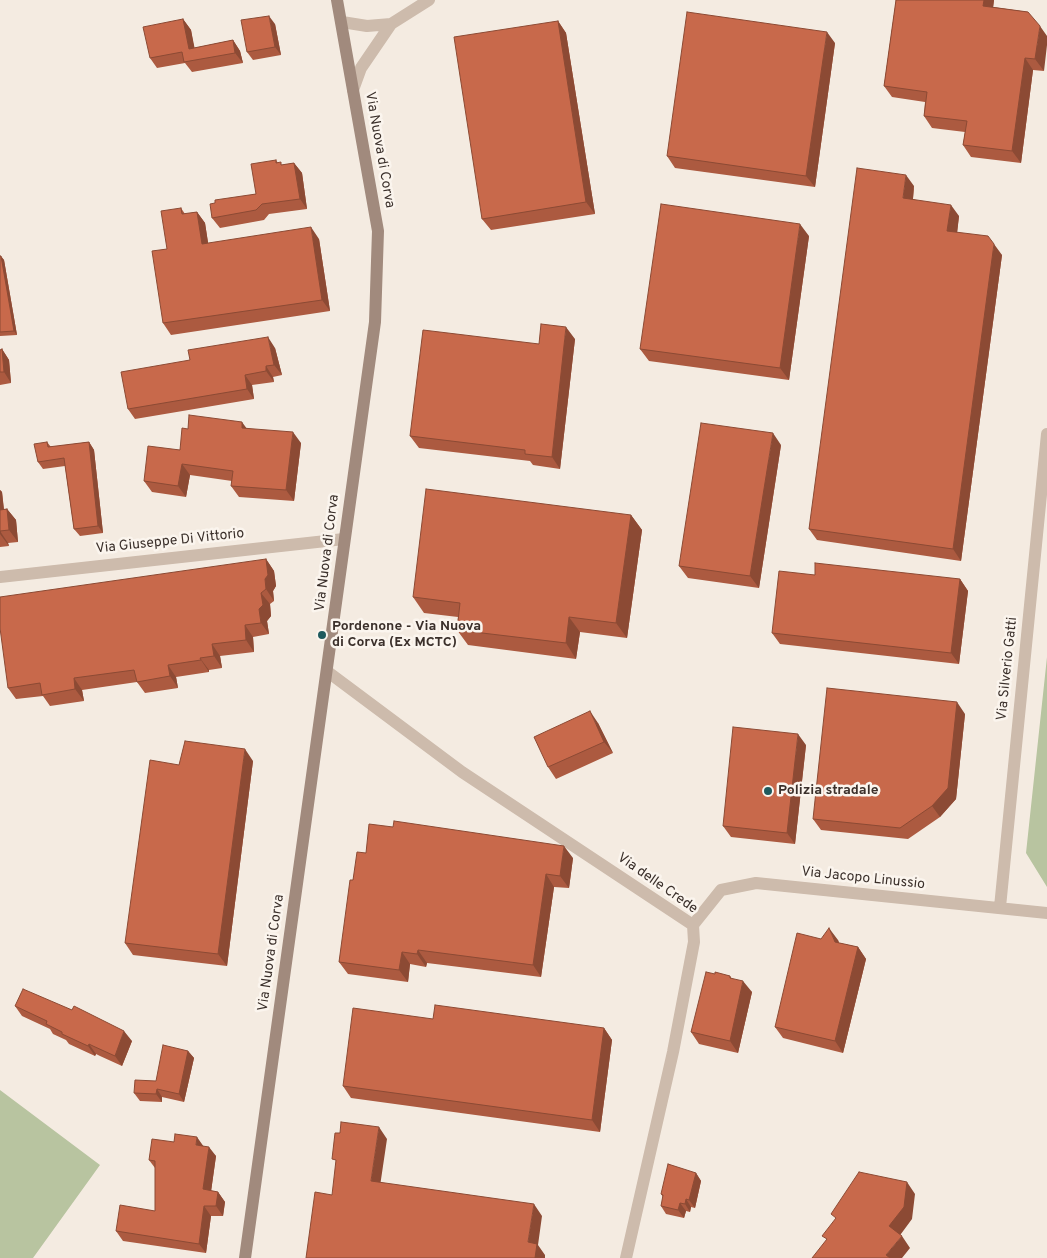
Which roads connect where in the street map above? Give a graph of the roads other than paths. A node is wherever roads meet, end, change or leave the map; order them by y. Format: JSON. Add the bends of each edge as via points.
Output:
{"nodes":[{"id":1,"x":338,"y":0,"type":"edge"},
{"id":2,"x":429,"y":0,"type":"edge"},
{"id":3,"x":342,"y":22,"type":"junction"},
{"id":4,"x":391,"y":24,"type":"junction"},
{"id":5,"x":354,"y":90,"type":"junction"},
{"id":6,"x":1047,"y":434,"type":"edge"},
{"id":7,"x":344,"y":539,"type":"junction"},
{"id":8,"x":0,"y":576,"type":"edge"},
{"id":9,"x":328,"y":672,"type":"junction"},
{"id":10,"x":1000,"y":907,"type":"junction"},
{"id":11,"x":1047,"y":912,"type":"edge"},
{"id":12,"x":692,"y":925,"type":"junction"},
{"id":13,"x":245,"y":1258,"type":"edge"},
{"id":14,"x":626,"y":1258,"type":"edge"}],
"edges":[{"from":1,"to":3,"type":"main road","name":"Via Nuova di Corva"},
{"from":2,"to":4,"type":"street"},
{"from":3,"to":4,"type":"street","via":[[367,26]]},
{"from":3,"to":5,"type":"main road","name":"Via Nuova di Corva"},
{"from":4,"to":5,"type":"street","via":[[360,68]]},
{"from":5,"to":7,"type":"main road","name":"Via Nuova di Corva","via":[[378,230],[374,322]]},
{"from":6,"to":10,"type":"street","name":"Via Silverio Gatti"},
{"from":7,"to":8,"type":"street","name":"Via Giuseppe Di Vittorio"},
{"from":7,"to":9,"type":"main road","name":"Via Nuova di Corva"},
{"from":9,"to":12,"type":"street","name":"Via delle Crede","via":[[462,772]]},
{"from":9,"to":13,"type":"main road","name":"Via Nuova di Corva"},
{"from":10,"to":11,"type":"street","name":"Via Jacopo Linussio"},
{"from":10,"to":12,"type":"street","name":"Via Jacopo Linussio","via":[[756,883],[721,890]]},
{"from":12,"to":14,"type":"street","name":"Via delle Crede","via":[[694,942],[673,1052]]}]}
